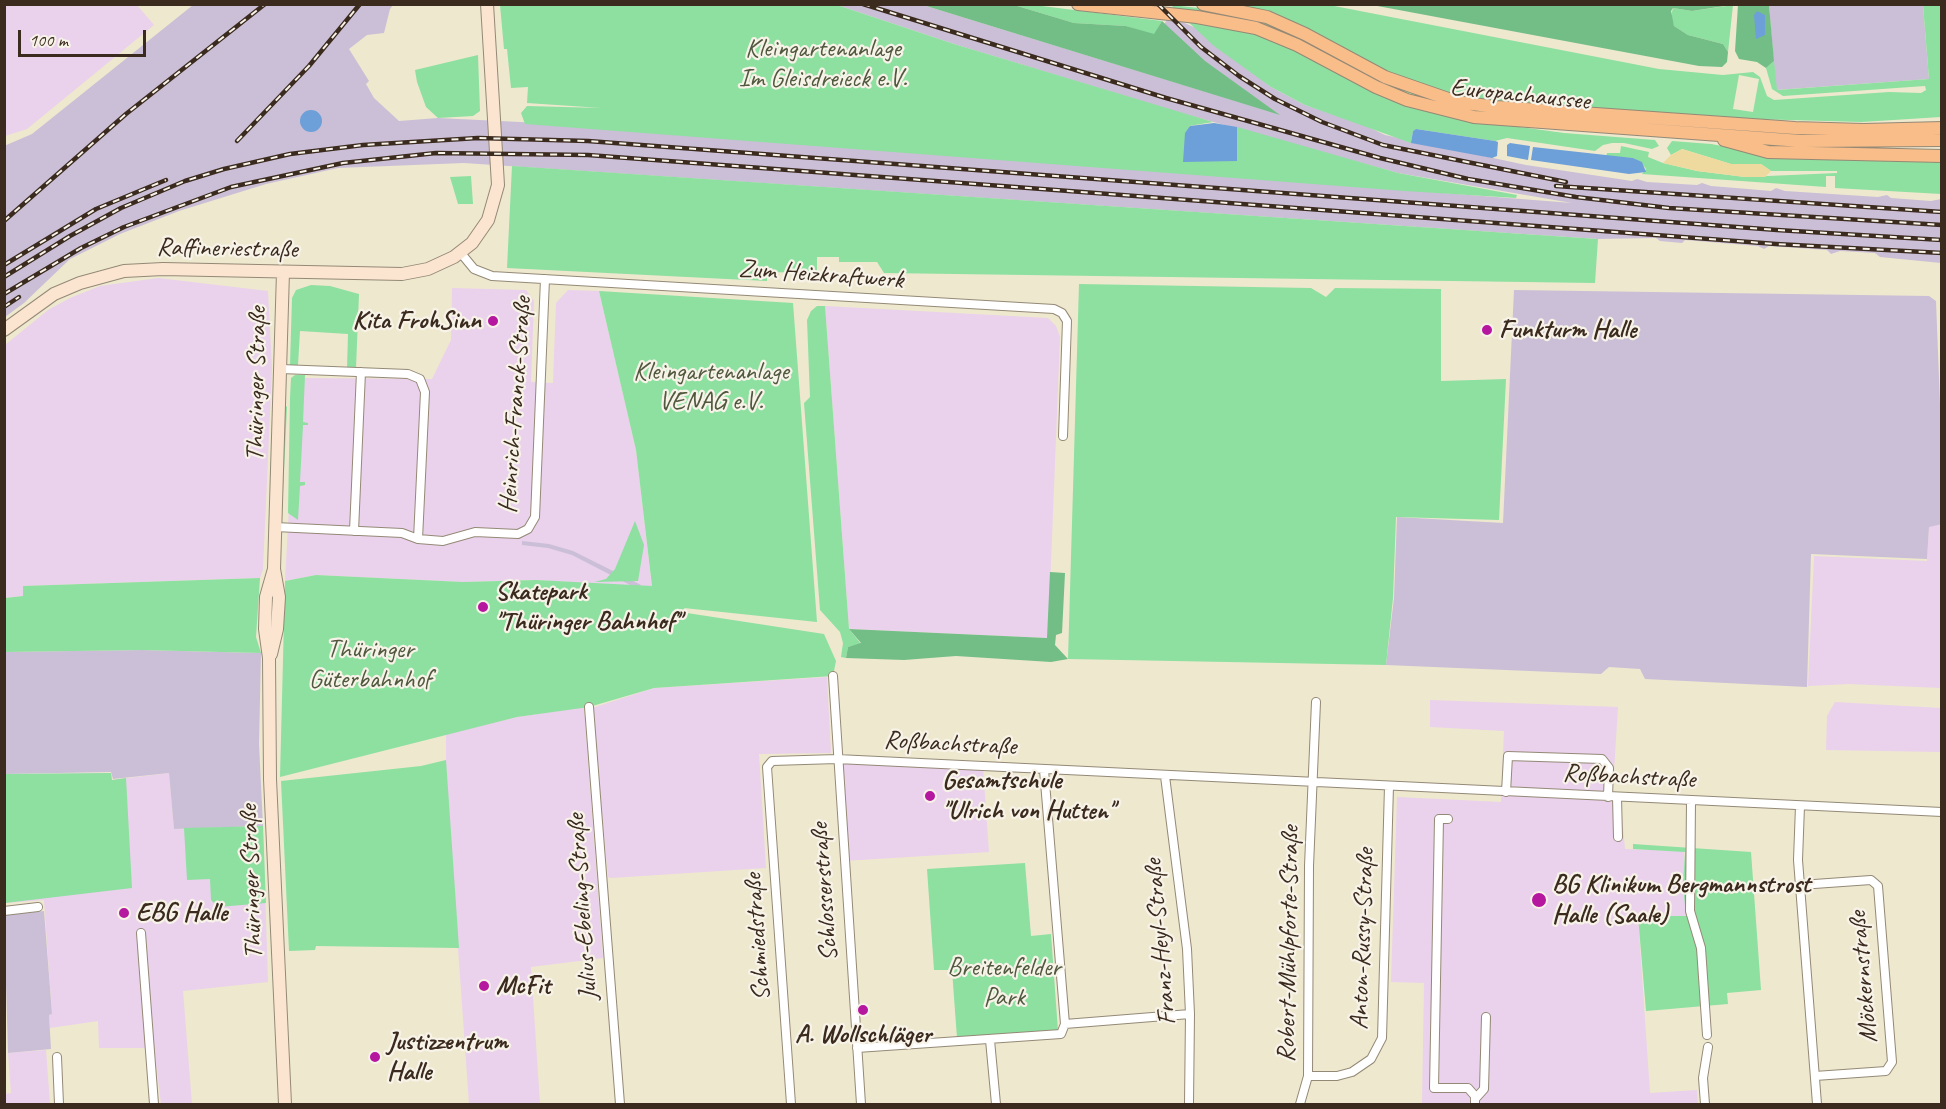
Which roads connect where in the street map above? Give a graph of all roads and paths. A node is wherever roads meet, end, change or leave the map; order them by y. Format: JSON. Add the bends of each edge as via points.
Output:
{"nodes":[{"id":1,"x":487,"y":4,"type":"edge"},
{"id":2,"x":1078,"y":4,"type":"edge"},
{"id":3,"x":1203,"y":4,"type":"edge"},
{"id":4,"x":1941,"y":128,"type":"edge"},
{"id":5,"x":1700,"y":133,"type":"junction"},
{"id":6,"x":1941,"y":140,"type":"edge"},
{"id":7,"x":1941,"y":156,"type":"edge"},
{"id":8,"x":460,"y":252,"type":"junction"},
{"id":9,"x":283,"y":272,"type":"junction"},
{"id":10,"x":545,"y":279,"type":"junction"},
{"id":11,"x":4,"y":330,"type":"edge"},
{"id":12,"x":281,"y":369,"type":"junction"},
{"id":13,"x":361,"y":372,"type":"junction"},
{"id":14,"x":1063,"y":436,"type":"dead end"},
{"id":15,"x":275,"y":527,"type":"junction"},
{"id":16,"x":354,"y":531,"type":"junction"},
{"id":17,"x":418,"y":539,"type":"junction"},
{"id":18,"x":834,"y":676,"type":"dead end"},
{"id":19,"x":1316,"y":702,"type":"dead end"},
{"id":20,"x":589,"y":707,"type":"dead end"},
{"id":21,"x":837,"y":759,"type":"junction"},
{"id":22,"x":766,"y":767,"type":"joint"},
{"id":23,"x":1044,"y":770,"type":"junction"},
{"id":24,"x":1165,"y":776,"type":"junction"},
{"id":25,"x":1314,"y":783,"type":"junction"},
{"id":26,"x":1389,"y":786,"type":"junction"},
{"id":27,"x":1506,"y":792,"type":"junction"},
{"id":28,"x":1612,"y":797,"type":"junction"},
{"id":29,"x":1691,"y":801,"type":"junction"},
{"id":30,"x":1800,"y":806,"type":"junction"},
{"id":31,"x":1941,"y":812,"type":"edge"},
{"id":32,"x":1448,"y":819,"type":"dead end"},
{"id":33,"x":1618,"y":837,"type":"dead end"},
{"id":34,"x":1800,"y":885,"type":"junction"},
{"id":35,"x":38,"y":907,"type":"dead end"},
{"id":36,"x":4,"y":911,"type":"edge"},
{"id":37,"x":141,"y":933,"type":"dead end"},
{"id":38,"x":1190,"y":1014,"type":"junction"},
{"id":39,"x":1486,"y":1017,"type":"dead end"},
{"id":40,"x":1065,"y":1023,"type":"junction"},
{"id":41,"x":1707,"y":1035,"type":"dead end"},
{"id":42,"x":990,"y":1040,"type":"junction"},
{"id":43,"x":1708,"y":1047,"type":"dead end"},
{"id":44,"x":857,"y":1048,"type":"junction"},
{"id":45,"x":57,"y":1057,"type":"dead end"},
{"id":46,"x":1308,"y":1076,"type":"junction"},
{"id":47,"x":1815,"y":1077,"type":"junction"},
{"id":48,"x":1475,"y":1102,"type":"edge"},
{"id":49,"x":60,"y":1104,"type":"edge"},
{"id":50,"x":154,"y":1104,"type":"edge"},
{"id":51,"x":285,"y":1104,"type":"edge"},
{"id":52,"x":620,"y":1104,"type":"edge"},
{"id":53,"x":791,"y":1104,"type":"edge"},
{"id":54,"x":861,"y":1104,"type":"edge"},
{"id":55,"x":996,"y":1104,"type":"edge"},
{"id":56,"x":1189,"y":1104,"type":"edge"},
{"id":57,"x":1300,"y":1104,"type":"edge"},
{"id":58,"x":1705,"y":1104,"type":"edge"},
{"id":59,"x":1817,"y":1104,"type":"edge"}],
"edges":[{"from":1,"to":8,"type":"street","name":"Raffineriestraße","via":[[498,185],[488,220],[472,243]]},
{"from":2,"to":5,"type":"main road","name":"Europachaussee","via":[[1257,28],[1376,87],[1451,113],[1497,120]]},
{"from":3,"to":4,"type":"main road","name":"Europachaussee","via":[[1267,17],[1385,78],[1457,102],[1796,128]]},
{"from":5,"to":6,"type":"main road","name":"Europachaussee","via":[[1836,142]]},
{"from":5,"to":7,"type":"main road","via":[[1768,152]]},
{"from":8,"to":9,"type":"street","name":"Raffineriestraße","via":[[440,265],[409,273]]},
{"from":8,"to":10,"type":"street","name":"Zum Heizkraftwerk","via":[[470,266],[483,274]]},
{"from":9,"to":11,"type":"street","name":"Raffineriestraße","via":[[154,269],[111,274],[54,294]]},
{"from":9,"to":12,"type":"street","name":"Thüringer Straße"},
{"from":10,"to":14,"type":"street","name":"Zum Heizkraftwerk","via":[[1054,309],[1067,321]]},
{"from":10,"to":17,"type":"street","name":"Heinrich-Franck-Straße","via":[[532,525],[518,534],[475,532],[449,540]]},
{"from":12,"to":13,"type":"street"},
{"from":12,"to":15,"type":"street","name":"Thüringer Straße"},
{"from":13,"to":16,"type":"street"},
{"from":13,"to":17,"type":"street","via":[[408,374],[424,385]]},
{"from":15,"to":16,"type":"street","name":"Heinrich-Franck-Straße"},
{"from":15,"to":51,"type":"street","name":"Thüringer Straße","via":[[274,569],[279,597],[276,635],[269,658],[269,760]]},
{"from":16,"to":17,"type":"street","name":"Heinrich-Franck-Straße","via":[[402,533]]},
{"from":18,"to":21,"type":"street","name":"Schlosserstraße"},
{"from":19,"to":25,"type":"street"},
{"from":20,"to":52,"type":"street","name":"Julius-Ebeling-Straße"},
{"from":21,"to":22,"type":"street","name":"Roßbachstraße","via":[[772,761]]},
{"from":21,"to":23,"type":"street","name":"Roßbachstraße"},
{"from":21,"to":44,"type":"street","name":"Schlosserstraße"},
{"from":22,"to":53,"type":"street","name":"Schmiedstraße"},
{"from":23,"to":24,"type":"street","name":"Roßbachstraße"},
{"from":23,"to":40,"type":"street"},
{"from":24,"to":25,"type":"street","name":"Roßbachstraße"},
{"from":24,"to":38,"type":"street","name":"Franz-Heyl-Straße","via":[[1187,949]]},
{"from":25,"to":26,"type":"street","name":"Roßbachstraße"},
{"from":25,"to":46,"type":"street","name":"Robert-Mühlpforte-Straße","via":[[1309,866]]},
{"from":26,"to":27,"type":"street","name":"Roßbachstraße"},
{"from":26,"to":46,"type":"street","name":"Anton-Russy-Straße","via":[[1382,1038],[1371,1059],[1352,1072]]},
{"from":27,"to":28,"type":"street","name":"Roßbachstraße"},
{"from":27,"to":28,"type":"street","via":[[1508,756],[1602,759],[1609,768]]},
{"from":28,"to":29,"type":"street","name":"Roßbachstraße"},
{"from":28,"to":33,"type":"street"},
{"from":29,"to":30,"type":"street","name":"Roßbachstraße"},
{"from":29,"to":41,"type":"street","via":[[1690,911],[1701,948]]},
{"from":30,"to":31,"type":"street","name":"Roßbachstraße"},
{"from":30,"to":34,"type":"street"},
{"from":32,"to":48,"type":"street","via":[[1439,819],[1440,935],[1434,1088],[1468,1088]]},
{"from":34,"to":47,"type":"street"},
{"from":34,"to":47,"type":"street","name":"Möckernstraße","via":[[1871,880],[1878,886],[1892,1062],[1886,1071]]},
{"from":35,"to":36,"type":"street"},
{"from":37,"to":50,"type":"street"},
{"from":38,"to":40,"type":"street"},
{"from":38,"to":56,"type":"street","name":"Franz-Heyl-Straße"},
{"from":39,"to":48,"type":"street","via":[[1484,1089]]},
{"from":40,"to":42,"type":"street","via":[[1060,1034]]},
{"from":42,"to":44,"type":"street"},
{"from":42,"to":55,"type":"street"},
{"from":43,"to":58,"type":"street","via":[[1703,1078]]},
{"from":44,"to":54,"type":"street","name":"Schlosserstraße"},
{"from":45,"to":49,"type":"street"},
{"from":46,"to":57,"type":"street","name":"Robert-Mühlpforte-Straße"},
{"from":47,"to":59,"type":"street"}]}
